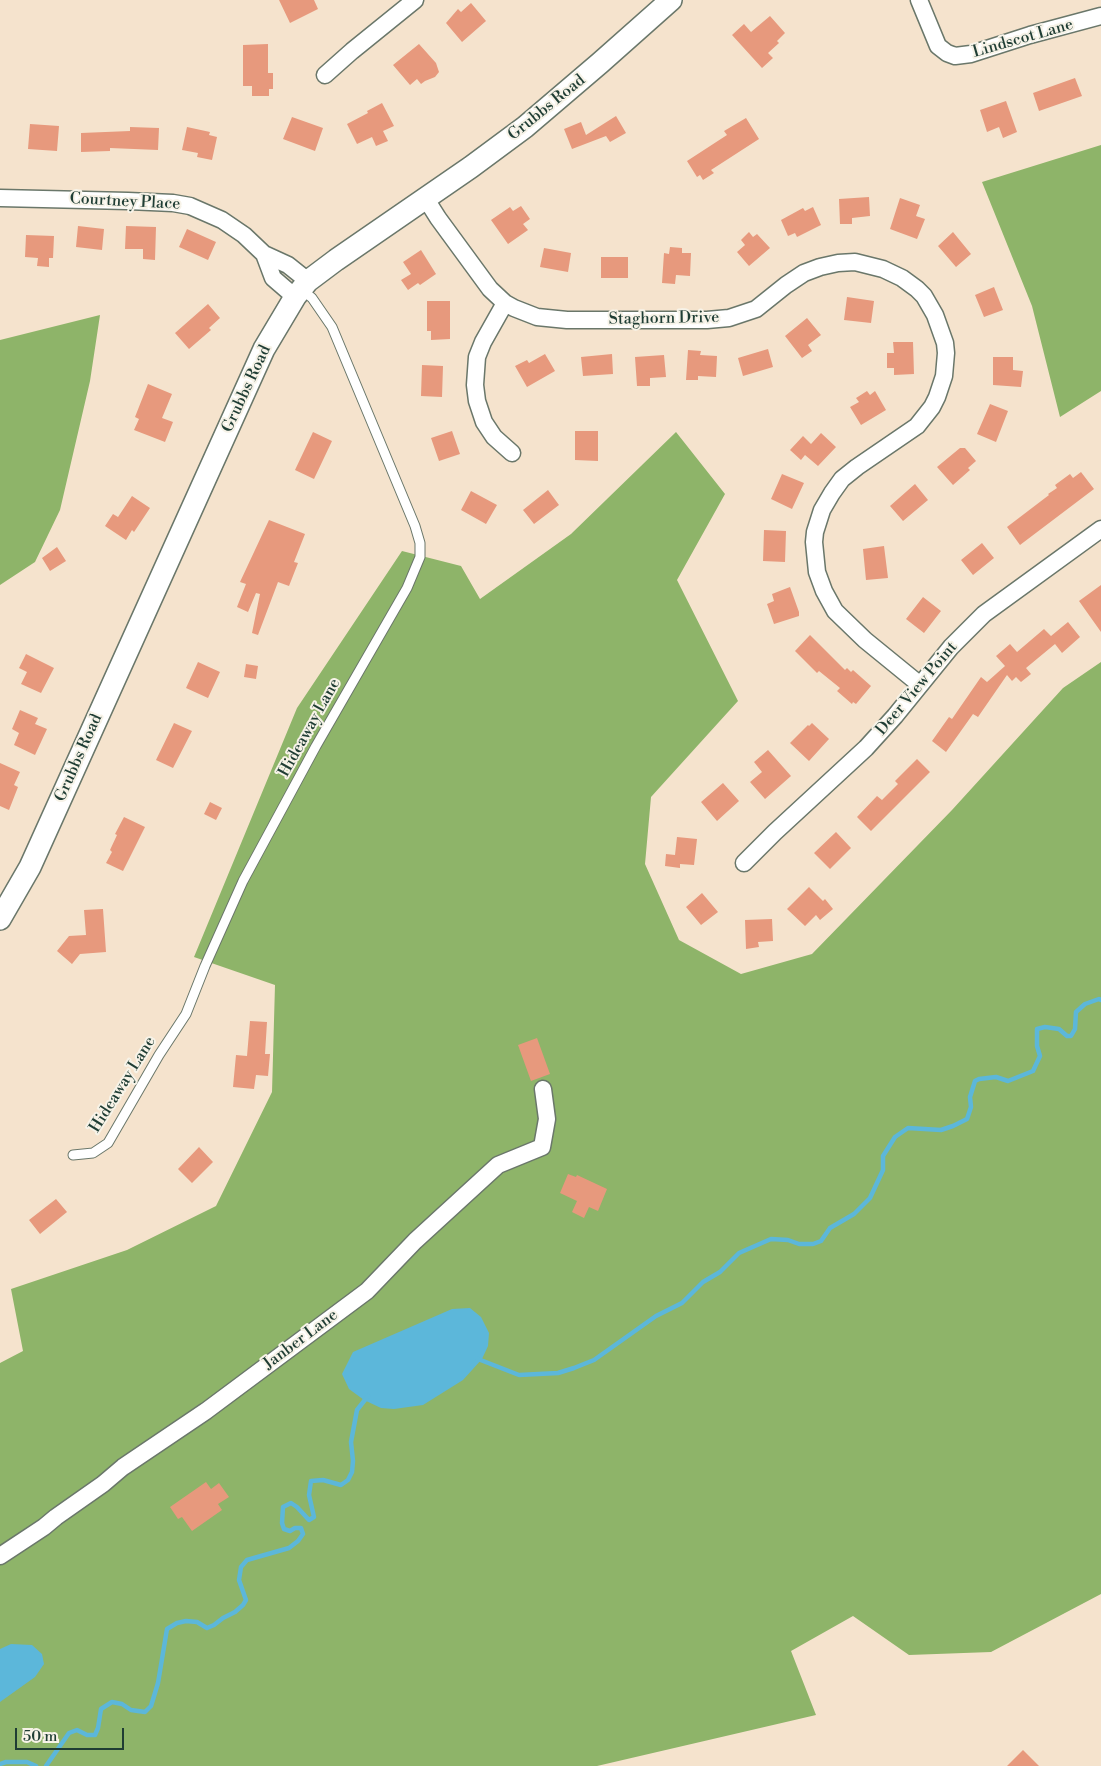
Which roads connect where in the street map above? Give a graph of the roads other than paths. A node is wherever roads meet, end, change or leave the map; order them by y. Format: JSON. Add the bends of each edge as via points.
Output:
{"nodes":[{"id":1,"x":415,"y":0,"type":"edge"},
{"id":2,"x":671,"y":0,"type":"edge"},
{"id":3,"x":919,"y":0,"type":"edge"},
{"id":4,"x":1101,"y":16,"type":"edge"},
{"id":5,"x":325,"y":75,"type":"dead end"},
{"id":6,"x":0,"y":198,"type":"edge"},
{"id":7,"x":426,"y":199,"type":"junction"},
{"id":8,"x":301,"y":289,"type":"junction"},
{"id":9,"x":505,"y":303,"type":"junction"},
{"id":10,"x":512,"y":452,"type":"dead end"},
{"id":11,"x":1101,"y":529,"type":"edge"},
{"id":12,"x":919,"y":684,"type":"junction"},
{"id":13,"x":744,"y":863,"type":"dead end"},
{"id":14,"x":0,"y":919,"type":"edge"},
{"id":15,"x":543,"y":1089,"type":"dead end"},
{"id":16,"x":73,"y":1155,"type":"dead end"},
{"id":17,"x":0,"y":1556,"type":"edge"}],
"edges":[{"from":1,"to":5,"type":"street"},
{"from":2,"to":7,"type":"street","name":"Grubbs Road","via":[[548,108]]},
{"from":3,"to":4,"type":"street","name":"Lindscot Lane","via":[[938,46],[956,56]]},
{"from":6,"to":8,"type":"street","name":"Courtney Place","via":[[190,206],[222,220],[244,235],[264,254],[273,278]]},
{"from":7,"to":8,"type":"street","name":"Grubbs Road","via":[[336,260]]},
{"from":7,"to":9,"type":"street","name":"Staghorn Drive","via":[[490,289]]},
{"from":8,"to":14,"type":"street","name":"Grubbs Road","via":[[264,349],[34,858]]},
{"from":8,"to":16,"type":"lane","name":"Hideaway Lane","via":[[322,311],[340,343],[416,526],[420,557],[407,588],[316,746],[244,881],[186,1014],[108,1143],[93,1153]]},
{"from":9,"to":10,"type":"street","via":[[477,357],[475,385],[484,422],[497,440]]},
{"from":9,"to":12,"type":"street","name":"Staghorn Drive","via":[[550,319],[719,319],[756,309],[812,269],[847,262],[884,269],[917,289],[936,315],[945,343],[945,370],[937,397],[917,426],[842,479],[822,510],[814,542],[817,572],[835,610],[865,640]]},
{"from":11,"to":12,"type":"street","name":"Deer View Point","via":[[984,614]]},
{"from":12,"to":13,"type":"street","name":"Deer View Point","via":[[866,748]]},
{"from":15,"to":17,"type":"street","name":"Janber Lane","via":[[547,1119],[542,1147],[498,1165],[415,1241],[367,1291],[206,1411]]}]}
